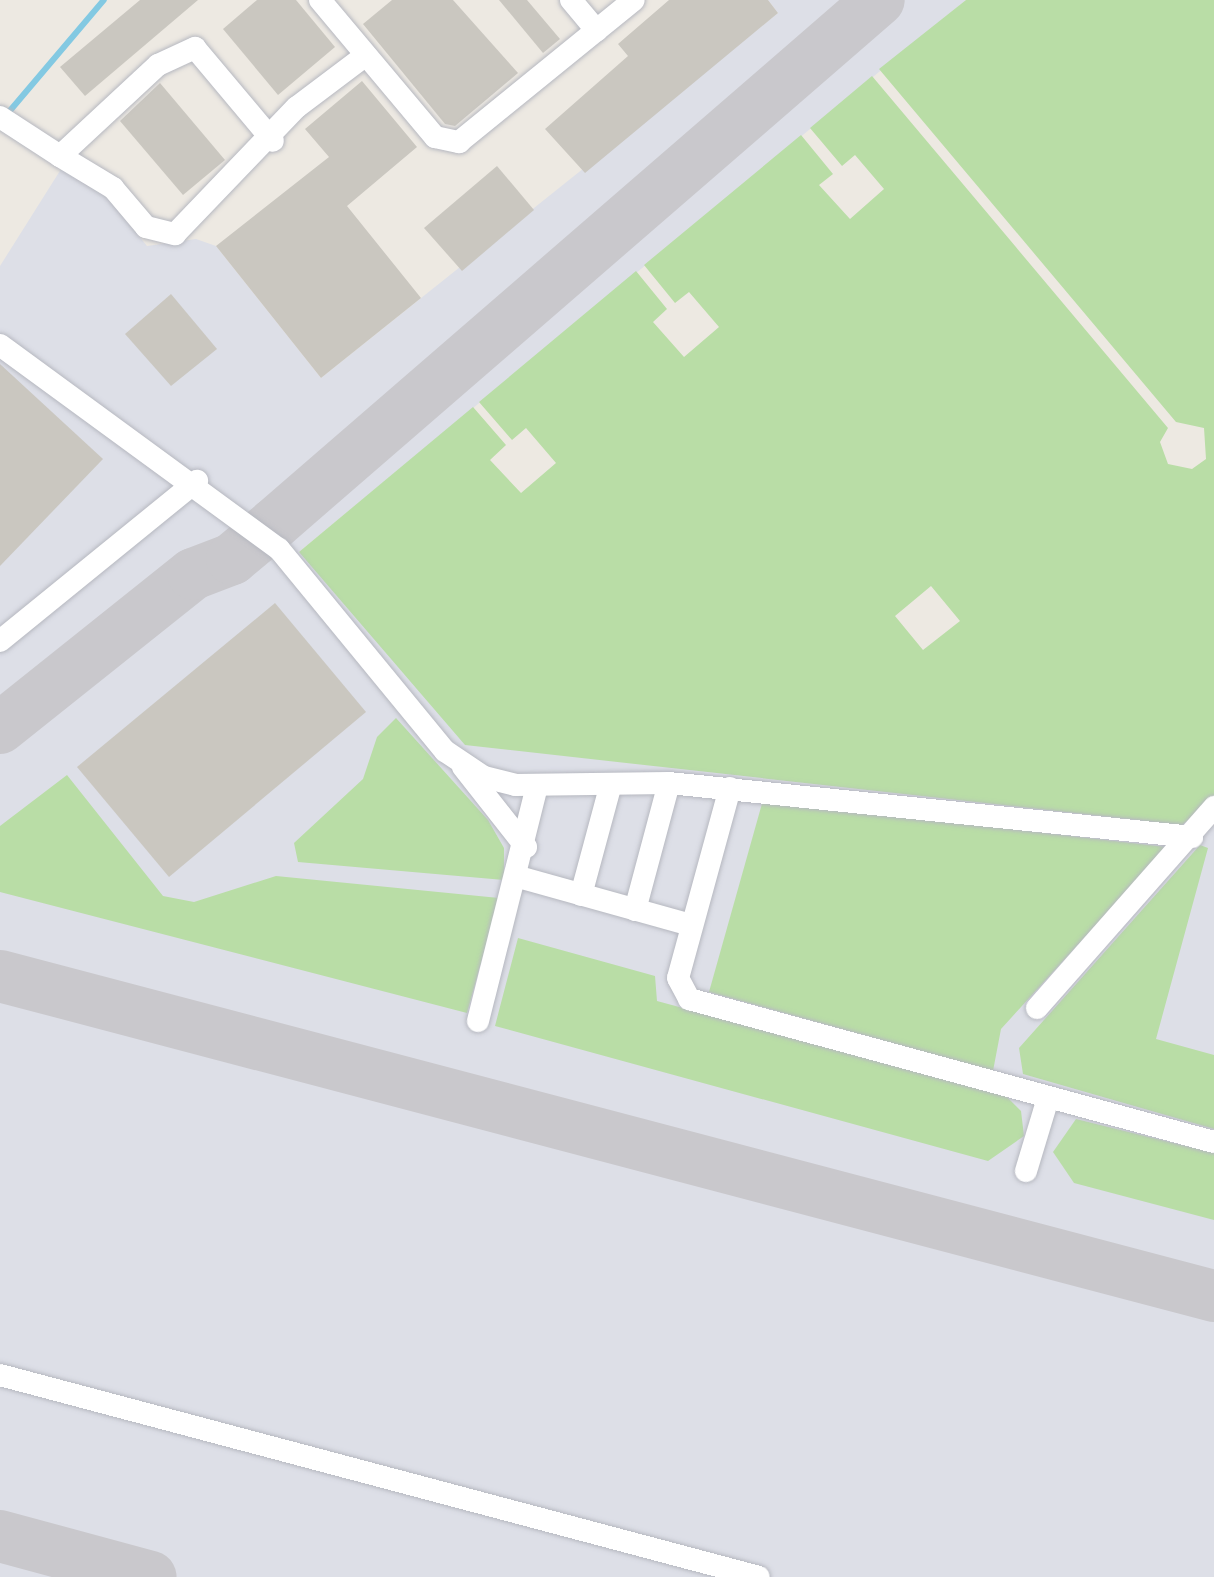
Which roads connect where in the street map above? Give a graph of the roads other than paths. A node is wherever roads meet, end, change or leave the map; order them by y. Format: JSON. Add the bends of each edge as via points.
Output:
{"nodes":[{"id":1,"x":320,"y":0,"type":"edge"},
{"id":2,"x":572,"y":0,"type":"edge"},
{"id":3,"x":634,"y":0,"type":"edge"},
{"id":4,"x":597,"y":31,"type":"junction"},
{"id":5,"x":366,"y":56,"type":"junction"},
{"id":6,"x":3,"y":120,"type":"edge"},
{"id":7,"x":273,"y":141,"type":"junction"},
{"id":8,"x":60,"y":156,"type":"junction"},
{"id":9,"x":0,"y":344,"type":"edge"},
{"id":10,"x":197,"y":481,"type":"junction"},
{"id":11,"x":0,"y":641,"type":"edge"},
{"id":12,"x":463,"y":768,"type":"junction"},
{"id":13,"x":669,"y":782,"type":"junction"},
{"id":14,"x":611,"y":784,"type":"junction"},
{"id":15,"x":537,"y":786,"type":"junction"},
{"id":16,"x":730,"y":788,"type":"junction"},
{"id":17,"x":1214,"y":806,"type":"edge"},
{"id":18,"x":1192,"y":837,"type":"junction"},
{"id":19,"x":526,"y":847,"type":"junction"},
{"id":20,"x":518,"y":878,"type":"junction"},
{"id":21,"x":581,"y":895,"type":"junction"},
{"id":22,"x":635,"y":910,"type":"junction"},
{"id":23,"x":691,"y":925,"type":"junction"},
{"id":24,"x":1038,"y":1008,"type":"dead end"},
{"id":25,"x":478,"y":1021,"type":"dead end"},
{"id":26,"x":1048,"y":1098,"type":"junction"},
{"id":27,"x":1214,"y":1142,"type":"edge"},
{"id":28,"x":1026,"y":1171,"type":"dead end"},
{"id":29,"x":0,"y":1375,"type":"edge"},
{"id":30,"x":758,"y":1577,"type":"edge"}],
"edges":[{"from":1,"to":5,"type":"lane"},
{"from":2,"to":4,"type":"lane"},
{"from":3,"to":4,"type":"lane"},
{"from":4,"to":5,"type":"lane","via":[[459,142],[434,138]]},
{"from":5,"to":7,"type":"lane","via":[[297,106]]},
{"from":6,"to":8,"type":"lane"},
{"from":7,"to":8,"type":"lane","via":[[163,236],[112,188]]},
{"from":7,"to":8,"type":"lane","via":[[201,52],[188,48]]},
{"from":9,"to":10,"type":"lane"},
{"from":10,"to":11,"type":"lane"},
{"from":10,"to":12,"type":"lane","via":[[279,550]]},
{"from":12,"to":15,"type":"lane"},
{"from":12,"to":19,"type":"lane"},
{"from":13,"to":14,"type":"lane"},
{"from":13,"to":16,"type":"lane"},
{"from":13,"to":22,"type":"lane"},
{"from":14,"to":15,"type":"lane"},
{"from":14,"to":21,"type":"lane"},
{"from":15,"to":19,"type":"lane"},
{"from":16,"to":18,"type":"lane"},
{"from":16,"to":23,"type":"lane"},
{"from":17,"to":18,"type":"lane"},
{"from":18,"to":24,"type":"lane"},
{"from":19,"to":20,"type":"lane"},
{"from":20,"to":21,"type":"lane"},
{"from":20,"to":25,"type":"lane"},
{"from":21,"to":22,"type":"lane"},
{"from":22,"to":23,"type":"lane"},
{"from":23,"to":26,"type":"lane","via":[[678,978],[690,999]]},
{"from":26,"to":27,"type":"lane"},
{"from":26,"to":28,"type":"lane"},
{"from":29,"to":30,"type":"lane"}]}
